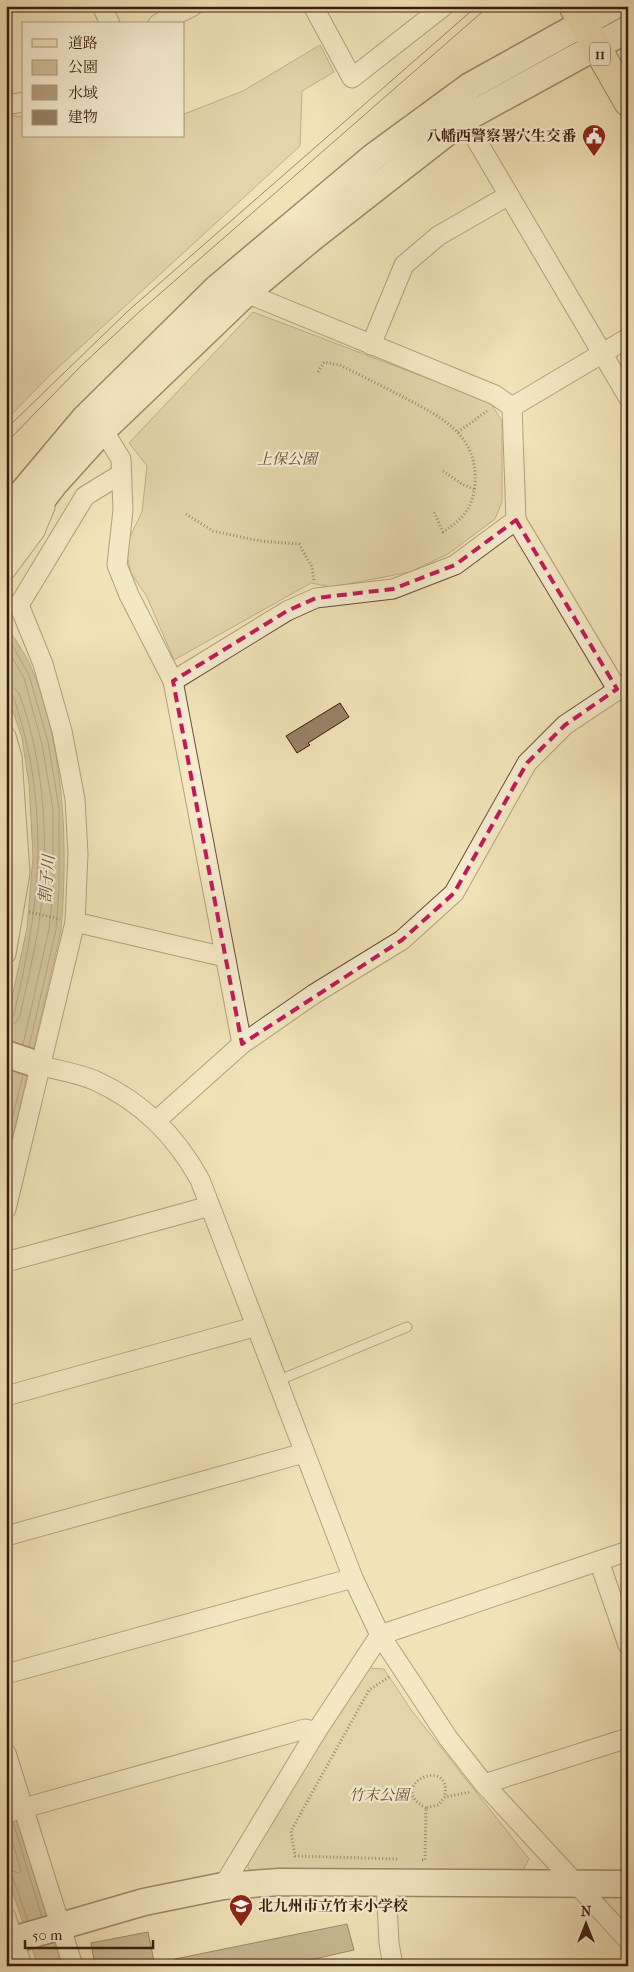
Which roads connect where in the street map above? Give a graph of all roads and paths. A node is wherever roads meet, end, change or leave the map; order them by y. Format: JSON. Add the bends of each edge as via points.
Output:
{"nodes":[{"id":1,"x":102,"y":6,"type":"edge"},
{"id":2,"x":193,"y":6,"type":"edge"},
{"id":3,"x":313,"y":6,"type":"edge"},
{"id":4,"x":614,"y":6,"type":"edge"},
{"id":5,"x":439,"y":8,"type":"edge"},
{"id":6,"x":109,"y":22,"type":"edge"},
{"id":7,"x":162,"y":22,"type":"edge"},
{"id":8,"x":584,"y":26,"type":"edge"},
{"id":9,"x":628,"y":29,"type":"edge"},
{"id":10,"x":22,"y":102,"type":"edge"},
{"id":11,"x":628,"y":102,"type":"edge"},
{"id":12,"x":6,"y":105,"type":"edge"},
{"id":13,"x":464,"y":119,"type":"junction"},
{"id":14,"x":509,"y":195,"type":"junction"},
{"id":15,"x":246,"y":293,"type":"junction"},
{"id":16,"x":628,"y":338,"type":"edge"},
{"id":17,"x":372,"y":345,"type":"junction"},
{"id":18,"x":602,"y":353,"type":"junction"},
{"id":19,"x":318,"y":372,"type":"dead end"},
{"id":20,"x":496,"y":395,"type":"junction"},
{"id":21,"x":628,"y":397,"type":"edge"},
{"id":22,"x":512,"y":407,"type":"junction"},
{"id":23,"x":93,"y":425,"type":"junction"},
{"id":24,"x":458,"y":432,"type":"junction"},
{"id":25,"x":443,"y":471,"type":"dead end"},
{"id":26,"x":121,"y":474,"type":"junction"},
{"id":27,"x":43,"y":481,"type":"junction"},
{"id":28,"x":474,"y":489,"type":"junction"},
{"id":29,"x":13,"y":509,"type":"edge"},
{"id":30,"x":432,"y":510,"type":"dead end"},
{"id":31,"x":186,"y":514,"type":"dead end"},
{"id":32,"x":516,"y":520,"type":"junction"},
{"id":33,"x":6,"y":547,"type":"edge"},
{"id":34,"x":6,"y":570,"type":"edge"},
{"id":35,"x":316,"y":598,"type":"junction"},
{"id":36,"x":174,"y":682,"type":"junction"},
{"id":37,"x":622,"y":686,"type":"edge"},
{"id":38,"x":6,"y":736,"type":"edge"},
{"id":39,"x":9,"y":757,"type":"edge"},
{"id":40,"x":15,"y":909,"type":"edge"},
{"id":41,"x":71,"y":921,"type":"junction"},
{"id":42,"x":6,"y":954,"type":"edge"},
{"id":43,"x":225,"y":956,"type":"junction"},
{"id":44,"x":242,"y":1044,"type":"junction"},
{"id":45,"x":6,"y":1054,"type":"edge"},
{"id":46,"x":39,"y":1065,"type":"junction"},
{"id":47,"x":157,"y":1120,"type":"junction"},
{"id":48,"x":210,"y":1206,"type":"junction"},
{"id":49,"x":6,"y":1209,"type":"edge"},
{"id":50,"x":6,"y":1262,"type":"edge"},
{"id":51,"x":254,"y":1326,"type":"junction"},
{"id":52,"x":407,"y":1327,"type":"dead end"},
{"id":53,"x":277,"y":1381,"type":"junction"},
{"id":54,"x":6,"y":1396,"type":"edge"},
{"id":55,"x":304,"y":1453,"type":"junction"},
{"id":56,"x":6,"y":1536,"type":"edge"},
{"id":57,"x":628,"y":1551,"type":"edge"},
{"id":58,"x":599,"y":1561,"type":"junction"},
{"id":59,"x":353,"y":1578,"type":"junction"},
{"id":60,"x":380,"y":1635,"type":"junction"},
{"id":61,"x":628,"y":1645,"type":"edge"},
{"id":62,"x":402,"y":1669,"type":"junction"},
{"id":63,"x":6,"y":1674,"type":"edge"},
{"id":64,"x":316,"y":1732,"type":"junction"},
{"id":65,"x":628,"y":1738,"type":"edge"},
{"id":66,"x":6,"y":1753,"type":"edge"},
{"id":67,"x":484,"y":1784,"type":"junction"},
{"id":68,"x":445,"y":1797,"type":"junction"},
{"id":69,"x":426,"y":1808,"type":"junction"},
{"id":70,"x":16,"y":1810,"type":"edge"},
{"id":71,"x":406,"y":1860,"type":"dead end"},
{"id":72,"x":415,"y":1860,"type":"dead end"},
{"id":73,"x":386,"y":1882,"type":"junction"},
{"id":74,"x":575,"y":1884,"type":"junction"},
{"id":75,"x":628,"y":1884,"type":"edge"},
{"id":76,"x":223,"y":1886,"type":"junction"},
{"id":77,"x":58,"y":1926,"type":"junction"},
{"id":78,"x":12,"y":1934,"type":"edge"},
{"id":79,"x":628,"y":1940,"type":"edge"},
{"id":80,"x":22,"y":1966,"type":"edge"},
{"id":81,"x":73,"y":1966,"type":"edge"},
{"id":82,"x":393,"y":1966,"type":"edge"}],
"edges":[{"from":1,"to":6,"type":"street"},
{"from":2,"to":7,"type":"street"},
{"from":3,"to":5,"type":"street","via":[[352,78]]},
{"from":4,"to":8,"type":"street"},
{"from":8,"to":9,"type":"street"},
{"from":8,"to":11,"type":"main road","number":"11"},
{"from":8,"to":13,"type":"street"},
{"from":8,"to":23,"type":"street","via":[[470,86],[373,157],[217,288]]},
{"from":10,"to":12,"type":"street"},
{"from":13,"to":14,"type":"street"},
{"from":13,"to":15,"type":"street","via":[[320,230]]},
{"from":14,"to":17,"type":"street","via":[[438,236],[404,265]]},
{"from":14,"to":18,"type":"street"},
{"from":15,"to":17,"type":"street"},
{"from":15,"to":23,"type":"street"},
{"from":16,"to":18,"type":"street"},
{"from":17,"to":20,"type":"street"},
{"from":18,"to":21,"type":"street"},
{"from":18,"to":22,"type":"street"},
{"from":19,"to":24,"type":"path","via":[[324,362],[340,365],[444,418]]},
{"from":20,"to":22,"type":"street"},
{"from":20,"to":24,"type":"path","via":[[486,413]]},
{"from":22,"to":32,"type":"street"},
{"from":23,"to":26,"type":"street","via":[[121,459]]},
{"from":23,"to":27,"type":"street"},
{"from":24,"to":28,"type":"path","via":[[476,467]]},
{"from":25,"to":28,"type":"path"},
{"from":26,"to":36,"type":"street","via":[[123,510],[117,565]]},
{"from":26,"to":41,"type":"street","via":[[85,496],[19,605],[43,664],[75,798],[78,854]]},
{"from":27,"to":29,"type":"street"},
{"from":27,"to":34,"type":"street","via":[[35,532]]},
{"from":28,"to":30,"type":"path","via":[[472,504],[461,521],[443,532]]},
{"from":29,"to":33,"type":"street"},
{"from":31,"to":35,"type":"path","via":[[213,531],[260,541],[299,544],[312,567]]},
{"from":32,"to":35,"type":"street","via":[[455,565],[392,589]]},
{"from":32,"to":37,"type":"street"},
{"from":35,"to":36,"type":"street","via":[[287,611]]},
{"from":36,"to":43,"type":"street"},
{"from":37,"to":44,"type":"street","via":[[565,725],[527,763],[454,893],[402,940],[314,994]]},
{"from":38,"to":39,"type":"street"},
{"from":39,"to":40,"type":"street","via":[[20,873]]},
{"from":40,"to":41,"type":"path"},
{"from":40,"to":42,"type":"street"},
{"from":41,"to":43,"type":"street"},
{"from":41,"to":46,"type":"street"},
{"from":43,"to":44,"type":"street"},
{"from":44,"to":47,"type":"street"},
{"from":45,"to":46,"type":"street"},
{"from":46,"to":47,"type":"street","via":[[94,1080]]},
{"from":46,"to":49,"type":"street"},
{"from":47,"to":48,"type":"street","via":[[187,1157]]},
{"from":48,"to":50,"type":"street"},
{"from":48,"to":51,"type":"street"},
{"from":51,"to":53,"type":"street"},
{"from":51,"to":54,"type":"street"},
{"from":52,"to":53,"type":"lane"},
{"from":53,"to":55,"type":"street"},
{"from":55,"to":56,"type":"street"},
{"from":55,"to":59,"type":"street"},
{"from":57,"to":58,"type":"street"},
{"from":58,"to":60,"type":"street"},
{"from":58,"to":61,"type":"street"},
{"from":59,"to":60,"type":"street"},
{"from":59,"to":63,"type":"street"},
{"from":60,"to":62,"type":"street"},
{"from":60,"to":64,"type":"street"},
{"from":62,"to":67,"type":"street","via":[[448,1738]]},
{"from":62,"to":71,"type":"path","via":[[369,1690],[291,1831],[295,1856]]},
{"from":64,"to":70,"type":"street","via":[[305,1730]]},
{"from":64,"to":76,"type":"street"},
{"from":65,"to":67,"type":"street"},
{"from":66,"to":70,"type":"street"},
{"from":67,"to":68,"type":"path","via":[[472,1792]]},
{"from":67,"to":74,"type":"street"},
{"from":68,"to":69,"type":"path","via":[[438,1805]]},
{"from":68,"to":69,"type":"path","via":[[445,1785],[439,1777],[419,1778],[414,1782],[413,1794]]},
{"from":69,"to":72,"type":"path","via":[[425,1860]]},
{"from":70,"to":77,"type":"street"},
{"from":73,"to":74,"type":"street"},
{"from":73,"to":76,"type":"street","via":[[280,1882]]},
{"from":73,"to":82,"type":"street"},
{"from":74,"to":75,"type":"street"},
{"from":74,"to":79,"type":"street"},
{"from":76,"to":77,"type":"street","via":[[144,1902]]},
{"from":77,"to":78,"type":"street"},
{"from":77,"to":81,"type":"street"},
{"from":78,"to":80,"type":"street"}]}
